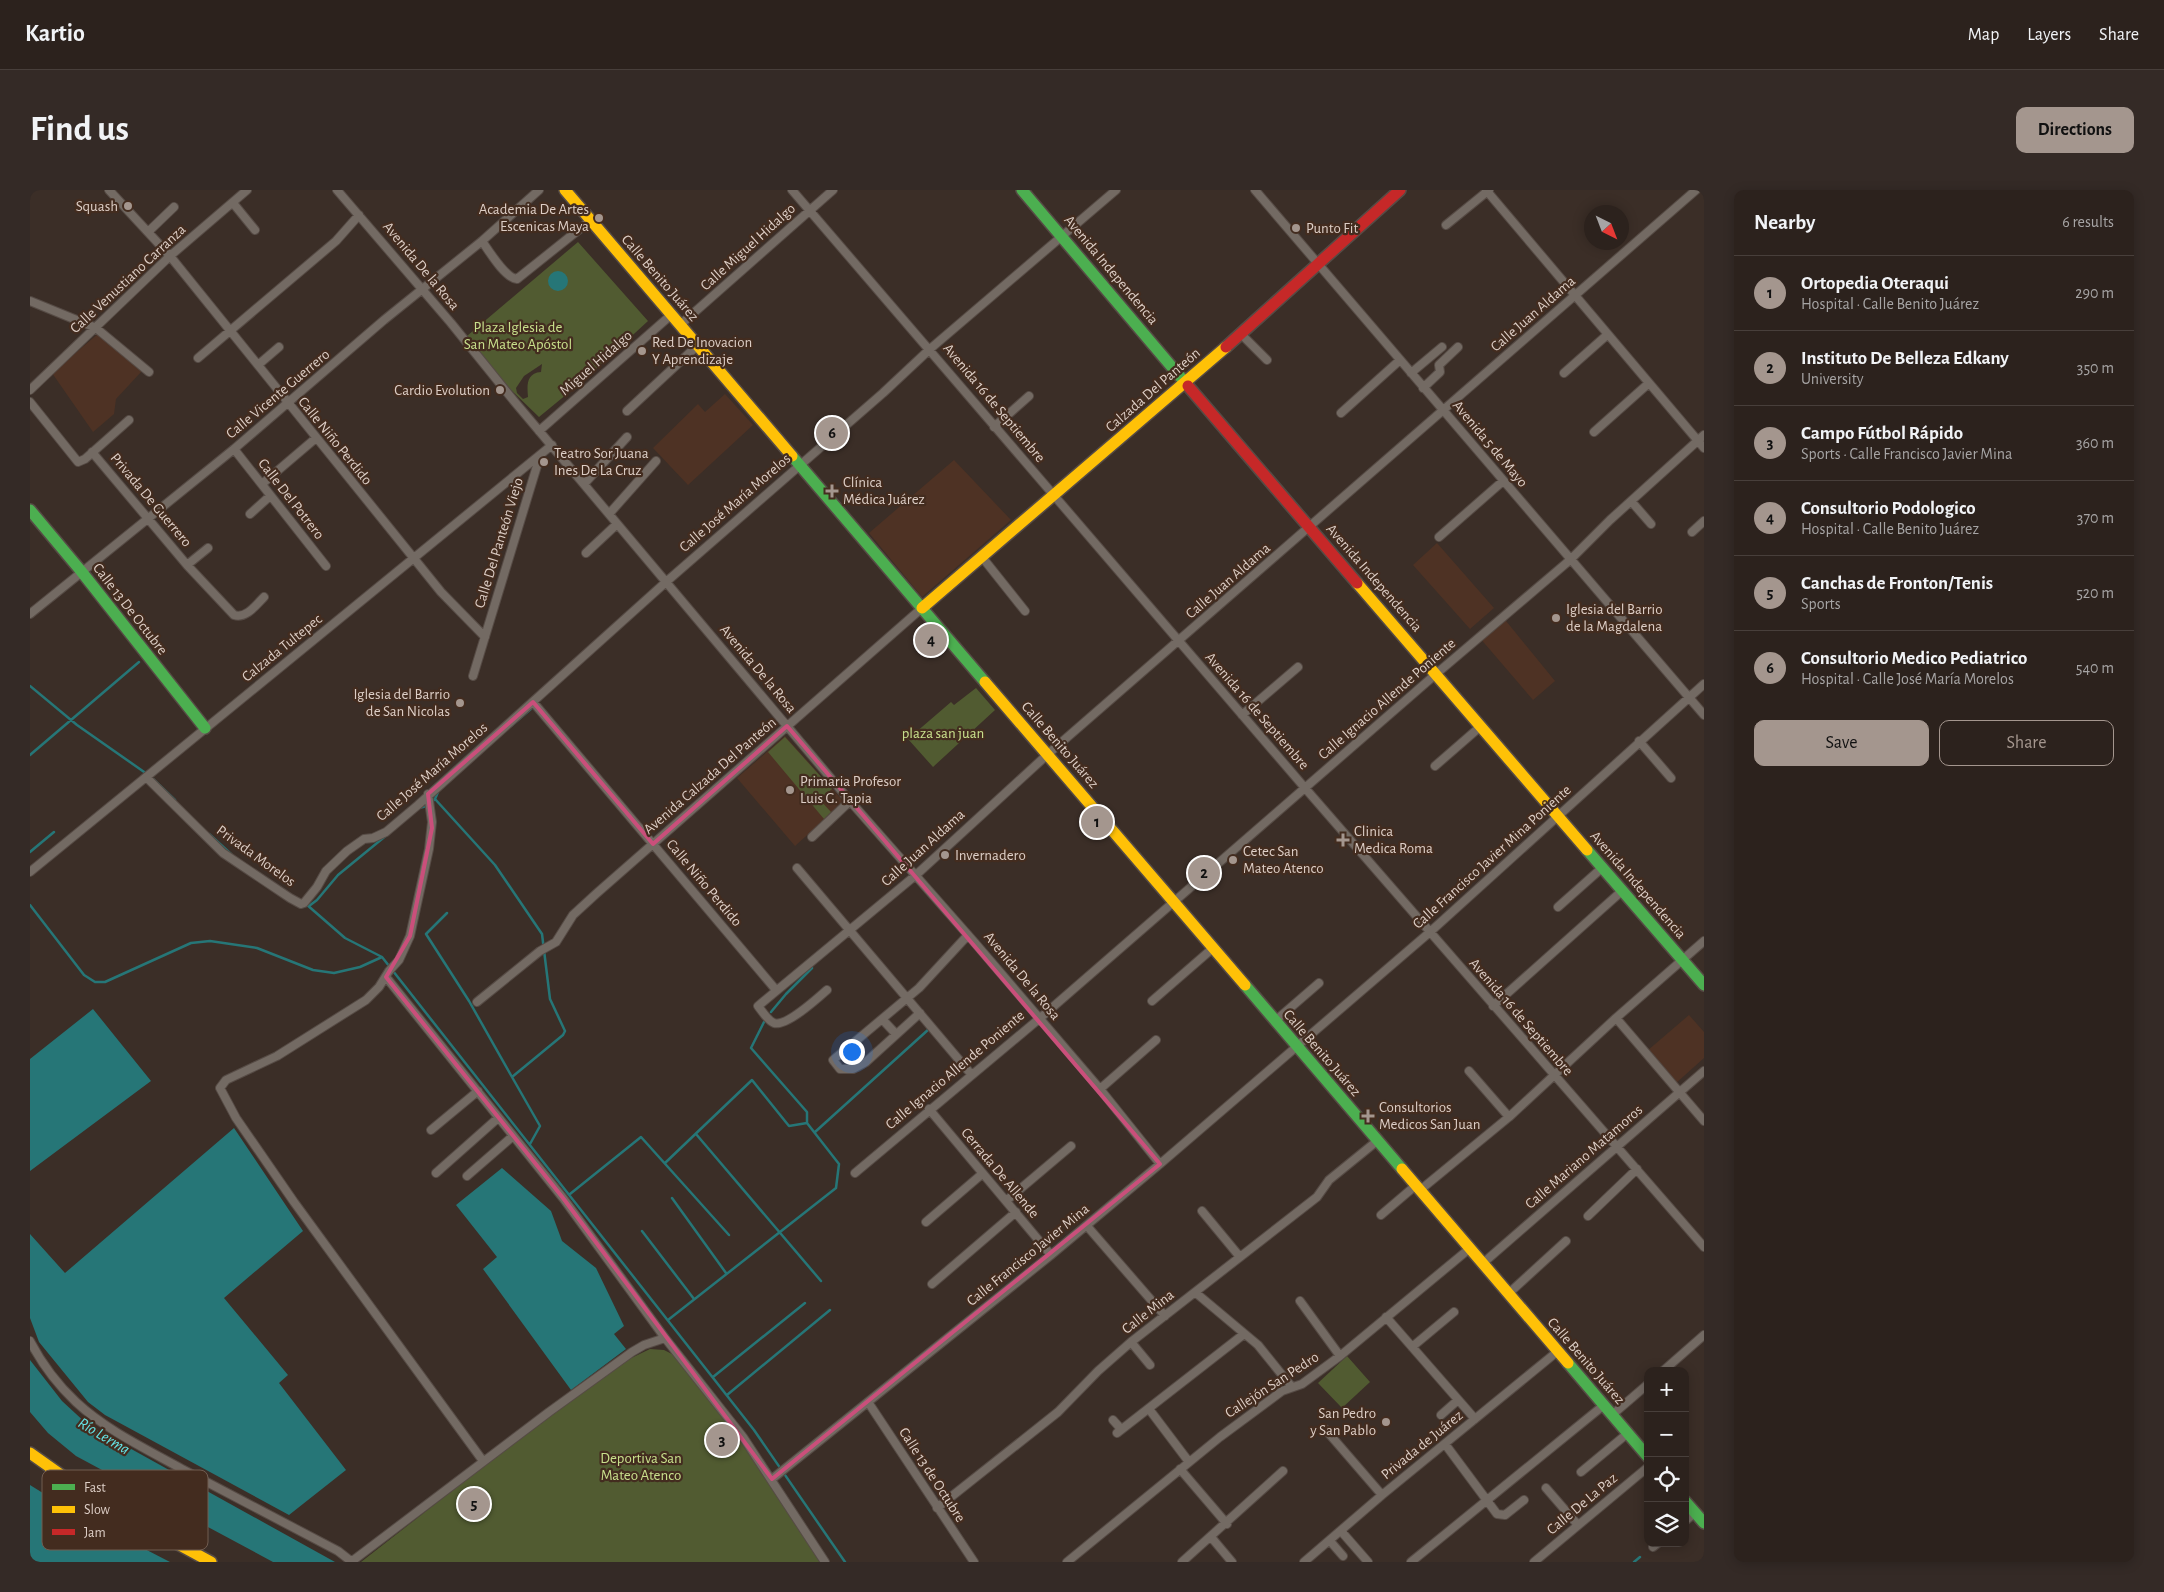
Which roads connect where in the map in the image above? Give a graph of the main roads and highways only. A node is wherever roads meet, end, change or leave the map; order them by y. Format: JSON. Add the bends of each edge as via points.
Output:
{"nodes":[{"id":1,"x":565,"y":190,"type":"edge"},
{"id":2,"x":1022,"y":190,"type":"edge"},
{"id":3,"x":1400,"y":190,"type":"edge"},
{"id":4,"x":1186,"y":381,"type":"junction"},
{"id":5,"x":30,"y":510,"type":"edge"},
{"id":6,"x":922,"y":608,"type":"junction"},
{"id":7,"x":206,"y":728,"type":"road end"},
{"id":8,"x":1704,"y":985,"type":"edge"},
{"id":9,"x":30,"y":1452,"type":"edge"},
{"id":10,"x":1644,"y":1452,"type":"edge"},
{"id":11,"x":30,"y":1463,"type":"edge"},
{"id":12,"x":52,"y":1470,"type":"edge"},
{"id":13,"x":42,"y":1472,"type":"edge"},
{"id":14,"x":1686,"y":1502,"type":"edge"},
{"id":15,"x":1704,"y":1523,"type":"edge"},
{"id":16,"x":171,"y":1550,"type":"edge"},
{"id":17,"x":189,"y":1550,"type":"edge"},
{"id":18,"x":193,"y":1562,"type":"edge"},
{"id":19,"x":211,"y":1562,"type":"edge"}],
"edges":[{"from":1,"to":6,"type":"main road","name":"Calle Benito Juárez"},
{"from":2,"to":4,"type":"main road","name":"Avenida Independencia"},
{"from":3,"to":4,"type":"main road","name":"Calzada Del Panteón"},
{"from":4,"to":6,"type":"main road","name":"Calzada Del Panteón"},
{"from":4,"to":8,"type":"main road","name":"Avenida Independencia"},
{"from":5,"to":7,"type":"main road","name":"Calle 13 De Octubre"},
{"from":6,"to":10,"type":"main road","name":"Calle Benito Juárez"},
{"from":9,"to":12,"type":"main road"},
{"from":11,"to":13,"type":"main road"},
{"from":14,"to":15,"type":"main road"},
{"from":16,"to":18,"type":"main road"},
{"from":17,"to":19,"type":"main road"}]}
